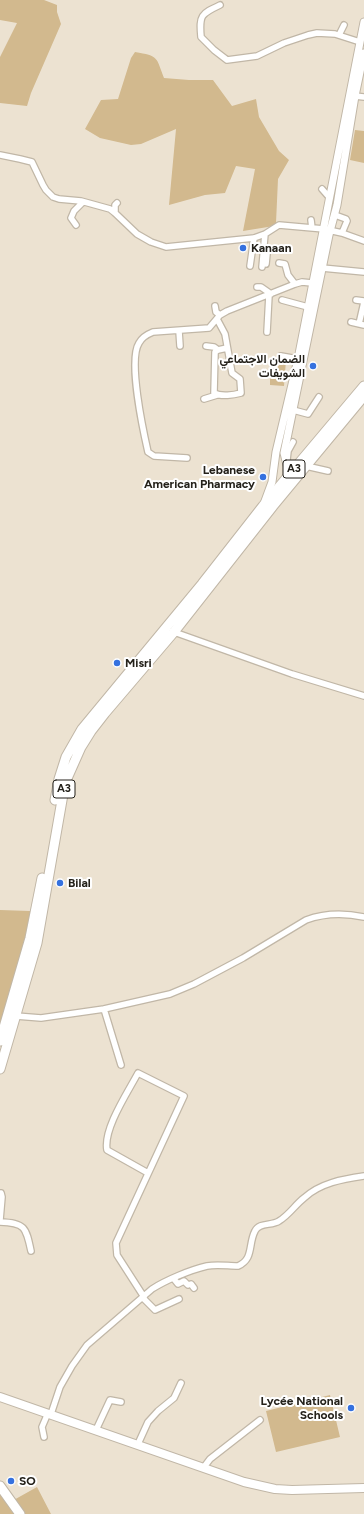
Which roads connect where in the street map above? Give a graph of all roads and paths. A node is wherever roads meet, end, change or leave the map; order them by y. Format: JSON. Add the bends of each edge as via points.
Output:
{"nodes":[{"id":1,"x":220,"y":5,"type":"dead end"},
{"id":2,"x":364,"y":22,"type":"edge"},
{"id":3,"x":344,"y":25,"type":"dead end"},
{"id":4,"x":339,"y":35,"type":"junction"},
{"id":5,"x":360,"y":42,"type":"junction"},
{"id":6,"x":364,"y":56,"type":"edge"},
{"id":7,"x":361,"y":77,"type":"edge"},
{"id":8,"x":355,"y":96,"type":"junction"},
{"id":9,"x":364,"y":97,"type":"edge"},
{"id":10,"x":0,"y":155,"type":"edge"},
{"id":11,"x":322,"y":189,"type":"dead end"},
{"id":12,"x":329,"y":197,"type":"junction"},
{"id":13,"x":83,"y":202,"type":"junction"},
{"id":14,"x":117,"y":203,"type":"dead end"},
{"id":15,"x":115,"y":213,"type":"junction"},
{"id":16,"x":335,"y":215,"type":"junction"},
{"id":17,"x":311,"y":220,"type":"dead end"},
{"id":18,"x":76,"y":226,"type":"dead end"},
{"id":19,"x":312,"y":228,"type":"junction"},
{"id":20,"x":327,"y":230,"type":"junction"},
{"id":21,"x":267,"y":233,"type":"junction"},
{"id":22,"x":342,"y":233,"type":"junction"},
{"id":23,"x":254,"y":238,"type":"junction"},
{"id":24,"x":364,"y":241,"type":"edge"},
{"id":25,"x":279,"y":263,"type":"dead end"},
{"id":26,"x":250,"y":266,"type":"dead end"},
{"id":27,"x":264,"y":266,"type":"dead end"},
{"id":28,"x":322,"y":268,"type":"junction"},
{"id":29,"x":364,"y":272,"type":"edge"},
{"id":30,"x":312,"y":283,"type":"junction"},
{"id":31,"x":295,"y":284,"type":"junction"},
{"id":32,"x":257,"y":287,"type":"dead end"},
{"id":33,"x":270,"y":295,"type":"junction"},
{"id":34,"x":282,"y":300,"type":"dead end"},
{"id":35,"x":356,"y":300,"type":"dead end"},
{"id":36,"x":364,"y":302,"type":"edge"},
{"id":37,"x":215,"y":306,"type":"dead end"},
{"id":38,"x":308,"y":307,"type":"junction"},
{"id":39,"x":218,"y":317,"type":"junction"},
{"id":40,"x":351,"y":322,"type":"dead end"},
{"id":41,"x":361,"y":324,"type":"edge"},
{"id":42,"x":179,"y":331,"type":"junction"},
{"id":43,"x":267,"y":332,"type":"dead end"},
{"id":44,"x":180,"y":346,"type":"dead end"},
{"id":45,"x":206,"y":346,"type":"dead end"},
{"id":46,"x":227,"y":348,"type":"junction"},
{"id":47,"x":218,"y":350,"type":"junction"},
{"id":48,"x":281,"y":356,"type":"dead end"},
{"id":49,"x":298,"y":359,"type":"junction"},
{"id":50,"x":364,"y":386,"type":"edge"},
{"id":51,"x":217,"y":395,"type":"junction"},
{"id":52,"x":364,"y":396,"type":"edge"},
{"id":53,"x":319,"y":397,"type":"dead end"},
{"id":54,"x":204,"y":399,"type":"dead end"},
{"id":55,"x":293,"y":410,"type":"junction"},
{"id":56,"x":293,"y":442,"type":"dead end"},
{"id":57,"x":187,"y":458,"type":"dead end"},
{"id":58,"x":306,"y":466,"type":"junction"},
{"id":59,"x":290,"y":467,"type":"junction"},
{"id":60,"x":328,"y":471,"type":"dead end"},
{"id":61,"x":263,"y":506,"type":"junction"},
{"id":62,"x":174,"y":632,"type":"junction"},
{"id":63,"x":364,"y":696,"type":"edge"},
{"id":64,"x":364,"y":917,"type":"edge"},
{"id":65,"x":104,"y":1009,"type":"junction"},
{"id":66,"x":16,"y":1016,"type":"junction"},
{"id":67,"x":0,"y":1041,"type":"edge"},
{"id":68,"x":121,"y":1065,"type":"dead end"},
{"id":69,"x":0,"y":1069,"type":"edge"},
{"id":70,"x":148,"y":1173,"type":"junction"},
{"id":71,"x":364,"y":1176,"type":"edge"},
{"id":72,"x":1,"y":1193,"type":"dead end"},
{"id":73,"x":0,"y":1221,"type":"edge"},
{"id":74,"x":31,"y":1251,"type":"dead end"},
{"id":75,"x":174,"y":1278,"type":"junction"},
{"id":76,"x":194,"y":1288,"type":"dead end"},
{"id":77,"x":143,"y":1297,"type":"junction"},
{"id":78,"x":179,"y":1299,"type":"dead end"},
{"id":79,"x":182,"y":1384,"type":"dead end"},
{"id":80,"x":0,"y":1397,"type":"edge"},
{"id":81,"x":121,"y":1402,"type":"dead end"},
{"id":82,"x":50,"y":1413,"type":"junction"},
{"id":83,"x":260,"y":1420,"type":"dead end"},
{"id":84,"x":96,"y":1430,"type":"junction"},
{"id":85,"x":44,"y":1437,"type":"dead end"},
{"id":86,"x":138,"y":1444,"type":"junction"},
{"id":87,"x":204,"y":1467,"type":"junction"},
{"id":88,"x":0,"y":1486,"type":"edge"},
{"id":89,"x":364,"y":1488,"type":"edge"},
{"id":90,"x":20,"y":1514,"type":"edge"}],
"edges":[{"from":1,"to":4,"type":"street","via":[[205,12],[200,23],[201,37],[227,60],[257,56],[308,35]]},
{"from":2,"to":5,"type":"street"},
{"from":3,"to":4,"type":"street"},
{"from":4,"to":5,"type":"street"},
{"from":5,"to":12,"type":"street"},
{"from":6,"to":7,"type":"street"},
{"from":7,"to":8,"type":"street"},
{"from":8,"to":9,"type":"street"},
{"from":8,"to":16,"type":"street"},
{"from":10,"to":13,"type":"street","via":[[32,162],[46,190],[53,197]]},
{"from":11,"to":12,"type":"street"},
{"from":12,"to":20,"type":"street"},
{"from":13,"to":15,"type":"street","via":[[110,209]]},
{"from":13,"to":18,"type":"street","via":[[71,218]]},
{"from":14,"to":15,"type":"street"},
{"from":15,"to":23,"type":"street","via":[[137,234],[166,247]]},
{"from":16,"to":20,"type":"street"},
{"from":16,"to":22,"type":"street","via":[[347,221]]},
{"from":17,"to":19,"type":"street"},
{"from":19,"to":20,"type":"street"},
{"from":19,"to":21,"type":"street","via":[[279,225]]},
{"from":20,"to":22,"type":"street"},
{"from":20,"to":28,"type":"street"},
{"from":20,"to":30,"type":"street"},
{"from":21,"to":23,"type":"street"},
{"from":21,"to":27,"type":"street"},
{"from":22,"to":24,"type":"street"},
{"from":23,"to":26,"type":"street"},
{"from":25,"to":31,"type":"street","via":[[285,264],[288,275]]},
{"from":28,"to":29,"type":"street"},
{"from":28,"to":55,"type":"street"},
{"from":30,"to":31,"type":"street"},
{"from":30,"to":38,"type":"street"},
{"from":31,"to":33,"type":"street"},
{"from":32,"to":33,"type":"street"},
{"from":33,"to":39,"type":"street","via":[[227,311]]},
{"from":33,"to":43,"type":"street"},
{"from":34,"to":38,"type":"street"},
{"from":35,"to":36,"type":"street"},
{"from":36,"to":41,"type":"street"},
{"from":37,"to":39,"type":"street"},
{"from":38,"to":49,"type":"street"},
{"from":39,"to":42,"type":"street","via":[[209,328]]},
{"from":39,"to":46,"type":"street"},
{"from":40,"to":41,"type":"street"},
{"from":42,"to":44,"type":"street"},
{"from":42,"to":57,"type":"street","via":[[153,332],[139,342],[135,353],[137,396],[148,452],[154,456]]},
{"from":45,"to":47,"type":"street"},
{"from":46,"to":47,"type":"street"},
{"from":46,"to":51,"type":"street","via":[[232,373],[240,379],[241,393]]},
{"from":47,"to":51,"type":"street","via":[[214,355],[214,393]]},
{"from":48,"to":49,"type":"street"},
{"from":49,"to":61,"type":"street","via":[[276,452],[272,482]]},
{"from":50,"to":59,"type":"main road","number":"A3"},
{"from":51,"to":54,"type":"street"},
{"from":52,"to":58,"type":"main road","number":"A3"},
{"from":53,"to":55,"type":"street","via":[[308,414]]},
{"from":55,"to":59,"type":"street","via":[[284,452]]},
{"from":56,"to":59,"type":"street","via":[[288,451]]},
{"from":58,"to":60,"type":"street"},
{"from":58,"to":62,"type":"main road","number":"A3"},
{"from":59,"to":61,"type":"main road","number":"A3"},
{"from":61,"to":67,"type":"main road","number":"A3","via":[[202,584],[86,723],[70,748],[59,779],[30,938]]},
{"from":62,"to":63,"type":"street","via":[[292,674]]},
{"from":62,"to":66,"type":"main road","number":"A3","via":[[91,731],[68,774],[37,943]]},
{"from":64,"to":65,"type":"street","via":[[349,914],[314,917],[194,984],[157,998]]},
{"from":65,"to":66,"type":"street","via":[[41,1018]]},
{"from":65,"to":68,"type":"street"},
{"from":66,"to":69,"type":"main road","number":"A3"},
{"from":70,"to":70,"type":"street","via":[[107,1150],[106,1144],[114,1117],[138,1073],[184,1096]]},
{"from":70,"to":77,"type":"street","via":[[116,1243],[116,1255]]},
{"from":71,"to":75,"type":"street","via":[[324,1185],[303,1198],[278,1222],[258,1227],[254,1231],[248,1258],[242,1264],[207,1266]]},
{"from":72,"to":73,"type":"street"},
{"from":73,"to":74,"type":"street","via":[[18,1223],[22,1226]]},
{"from":75,"to":76,"type":"street","via":[[178,1284],[184,1281]]},
{"from":75,"to":77,"type":"street","via":[[159,1284]]},
{"from":77,"to":78,"type":"street","via":[[155,1310]]},
{"from":77,"to":82,"type":"street","via":[[87,1345],[63,1381]]},
{"from":79,"to":86,"type":"street","via":[[174,1398],[148,1422]]},
{"from":80,"to":82,"type":"main road"},
{"from":81,"to":84,"type":"street","via":[[110,1400]]},
{"from":82,"to":84,"type":"main road"},
{"from":82,"to":85,"type":"street","via":[[42,1427]]},
{"from":83,"to":87,"type":"street","via":[[210,1458]]},
{"from":84,"to":86,"type":"main road"},
{"from":86,"to":87,"type":"main road"},
{"from":87,"to":89,"type":"main road","via":[[244,1482],[275,1488]]},
{"from":88,"to":90,"type":"main road"}]}
